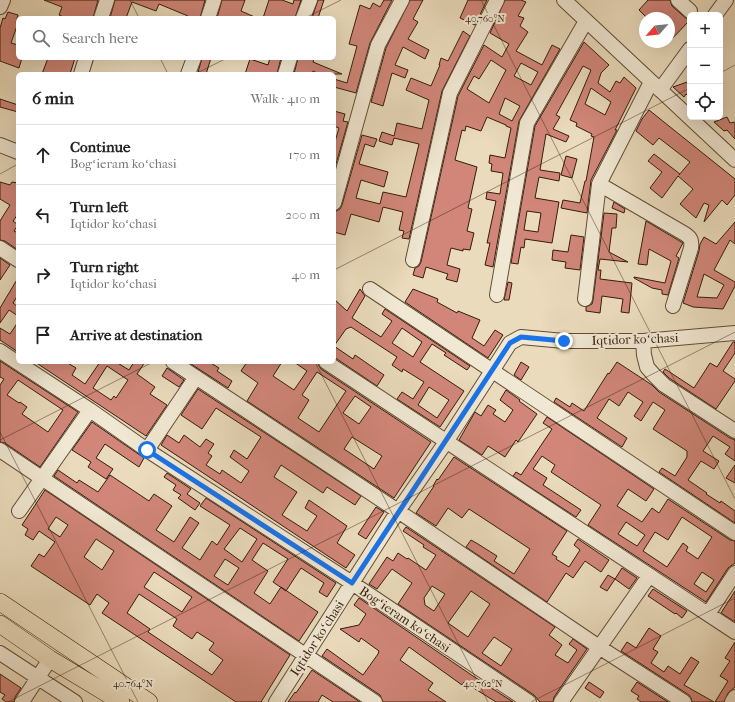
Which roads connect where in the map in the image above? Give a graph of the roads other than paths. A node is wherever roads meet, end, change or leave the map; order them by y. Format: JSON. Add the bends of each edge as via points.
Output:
{"nodes":[{"id":1,"x":3,"y":0,"type":"edge"},
{"id":2,"x":107,"y":0,"type":"edge"},
{"id":3,"x":214,"y":0,"type":"edge"},
{"id":4,"x":310,"y":0,"type":"edge"},
{"id":5,"x":402,"y":0,"type":"edge"},
{"id":6,"x":497,"y":0,"type":"edge"},
{"id":7,"x":564,"y":0,"type":"edge"},
{"id":8,"x":678,"y":0,"type":"edge"},
{"id":9,"x":726,"y":0,"type":"edge"},
{"id":10,"x":0,"y":7,"type":"edge"},
{"id":11,"x":690,"y":11,"type":"dead end"},
{"id":12,"x":717,"y":12,"type":"edge"},
{"id":13,"x":102,"y":16,"type":"edge"},
{"id":14,"x":209,"y":16,"type":"edge"},
{"id":15,"x":304,"y":16,"type":"edge"},
{"id":16,"x":586,"y":21,"type":"junction"},
{"id":17,"x":687,"y":52,"type":"edge"},
{"id":18,"x":85,"y":60,"type":"edge"},
{"id":19,"x":193,"y":60,"type":"edge"},
{"id":20,"x":289,"y":60,"type":"edge"},
{"id":21,"x":82,"y":72,"type":"edge"},
{"id":22,"x":189,"y":72,"type":"edge"},
{"id":23,"x":286,"y":72,"type":"edge"},
{"id":24,"x":656,"y":86,"type":"junction"},
{"id":25,"x":0,"y":146,"type":"edge"},
{"id":26,"x":16,"y":151,"type":"edge"},
{"id":27,"x":735,"y":160,"type":"edge"},
{"id":28,"x":599,"y":184,"type":"junction"},
{"id":29,"x":336,"y":196,"type":"edge"},
{"id":30,"x":0,"y":248,"type":"edge"},
{"id":31,"x":16,"y":259,"type":"edge"},
{"id":32,"x":413,"y":260,"type":"dead end"},
{"id":33,"x":370,"y":289,"type":"dead end"},
{"id":34,"x":497,"y":295,"type":"dead end"},
{"id":35,"x":584,"y":299,"type":"dead end"},
{"id":36,"x":673,"y":306,"type":"dead end"},
{"id":37,"x":735,"y":333,"type":"edge"},
{"id":38,"x":643,"y":341,"type":"junction"},
{"id":39,"x":0,"y":351,"type":"edge"},
{"id":40,"x":16,"y":358,"type":"edge"},
{"id":41,"x":176,"y":364,"type":"edge"},
{"id":42,"x":329,"y":364,"type":"edge"},
{"id":43,"x":35,"y":367,"type":"edge"},
{"id":44,"x":493,"y":372,"type":"junction"},
{"id":45,"x":196,"y":377,"type":"junction"},
{"id":46,"x":90,"y":410,"type":"junction"},
{"id":47,"x":735,"y":431,"type":"edge"},
{"id":48,"x":446,"y":442,"type":"junction"},
{"id":49,"x":0,"y":450,"type":"edge"},
{"id":50,"x":147,"y":450,"type":"junction"},
{"id":51,"x":42,"y":478,"type":"junction"},
{"id":52,"x":19,"y":511,"type":"dead end"},
{"id":53,"x":398,"y":511,"type":"junction"},
{"id":54,"x":735,"y":533,"type":"edge"},
{"id":55,"x":735,"y":573,"type":"edge"},
{"id":56,"x":649,"y":576,"type":"junction"},
{"id":57,"x":352,"y":583,"type":"junction"},
{"id":58,"x":0,"y":602,"type":"edge"},
{"id":59,"x":708,"y":614,"type":"junction"},
{"id":60,"x":0,"y":624,"type":"edge"},
{"id":61,"x":735,"y":632,"type":"edge"},
{"id":62,"x":599,"y":647,"type":"junction"},
{"id":63,"x":0,"y":653,"type":"edge"},
{"id":64,"x":305,"y":655,"type":"junction"},
{"id":65,"x":50,"y":659,"type":"junction"},
{"id":66,"x":38,"y":678,"type":"junction"},
{"id":67,"x":735,"y":697,"type":"edge"},
{"id":68,"x":140,"y":699,"type":"edge"},
{"id":69,"x":22,"y":702,"type":"edge"},
{"id":70,"x":75,"y":702,"type":"edge"},
{"id":71,"x":121,"y":702,"type":"edge"},
{"id":72,"x":276,"y":702,"type":"edge"},
{"id":73,"x":375,"y":702,"type":"edge"},
{"id":74,"x":529,"y":702,"type":"edge"},
{"id":75,"x":561,"y":702,"type":"edge"},
{"id":76,"x":684,"y":702,"type":"edge"},
{"id":77,"x":732,"y":702,"type":"edge"}],
"edges":[{"from":1,"to":10,"type":"street"},
{"from":2,"to":13,"type":"street"},
{"from":3,"to":14,"type":"street"},
{"from":4,"to":15,"type":"street"},
{"from":5,"to":29,"type":"street","via":[[378,45]]},
{"from":6,"to":32,"type":"street","via":[[450,93]]},
{"from":7,"to":16,"type":"street"},
{"from":8,"to":11,"type":"street"},
{"from":9,"to":12,"type":"street"},
{"from":16,"to":24,"type":"street"},
{"from":16,"to":34,"type":"street","via":[[527,123]]},
{"from":17,"to":24,"type":"street"},
{"from":18,"to":21,"type":"street"},
{"from":19,"to":22,"type":"street"},
{"from":20,"to":23,"type":"street"},
{"from":24,"to":27,"type":"street"},
{"from":24,"to":28,"type":"street"},
{"from":25,"to":26,"type":"street"},
{"from":28,"to":35,"type":"street"},
{"from":28,"to":36,"type":"street","via":[[691,239],[691,248]]},
{"from":30,"to":31,"type":"street"},
{"from":33,"to":44,"type":"street"},
{"from":37,"to":38,"type":"street","name":"Iqtidor koʻchasi"},
{"from":38,"to":44,"type":"street","name":"Iqtidor koʻchasi","via":[[564,341],[521,337],[510,343]]},
{"from":38,"to":47,"type":"street","via":[[647,367],[653,374]]},
{"from":39,"to":40,"type":"street","name":"Bogʻieram koʻchasi"},
{"from":41,"to":45,"type":"street"},
{"from":42,"to":48,"type":"street"},
{"from":43,"to":46,"type":"street","name":"Bogʻieram koʻchasi"},
{"from":44,"to":48,"type":"street","name":"Iqtidor koʻchasi"},
{"from":44,"to":54,"type":"street"},
{"from":45,"to":50,"type":"street"},
{"from":45,"to":53,"type":"street"},
{"from":46,"to":50,"type":"street","name":"Bogʻieram koʻchasi"},
{"from":46,"to":51,"type":"street"},
{"from":48,"to":53,"type":"street","name":"Iqtidor koʻchasi"},
{"from":48,"to":56,"type":"street"},
{"from":49,"to":51,"type":"street"},
{"from":50,"to":57,"type":"street","name":"Bogʻieram koʻchasi"},
{"from":51,"to":52,"type":"street"},
{"from":51,"to":64,"type":"street"},
{"from":53,"to":57,"type":"street","name":"Iqtidor koʻchasi"},
{"from":53,"to":62,"type":"street"},
{"from":55,"to":59,"type":"street"},
{"from":56,"to":59,"type":"street"},
{"from":56,"to":62,"type":"street"},
{"from":57,"to":64,"type":"street","name":"Iqtidor koʻchasi"},
{"from":57,"to":74,"type":"street","name":"Bogʻieram koʻchasi"},
{"from":58,"to":68,"type":"main road"},
{"from":59,"to":61,"type":"street"},
{"from":60,"to":65,"type":"main road"},
{"from":62,"to":75,"type":"street"},
{"from":62,"to":76,"type":"street"},
{"from":63,"to":66,"type":"street"},
{"from":64,"to":72,"type":"street","name":"Iqtidor koʻchasi"},
{"from":64,"to":73,"type":"street"},
{"from":65,"to":66,"type":"street"},
{"from":65,"to":71,"type":"main road"},
{"from":66,"to":69,"type":"street"},
{"from":66,"to":70,"type":"street"},
{"from":67,"to":77,"type":"street"}]}
